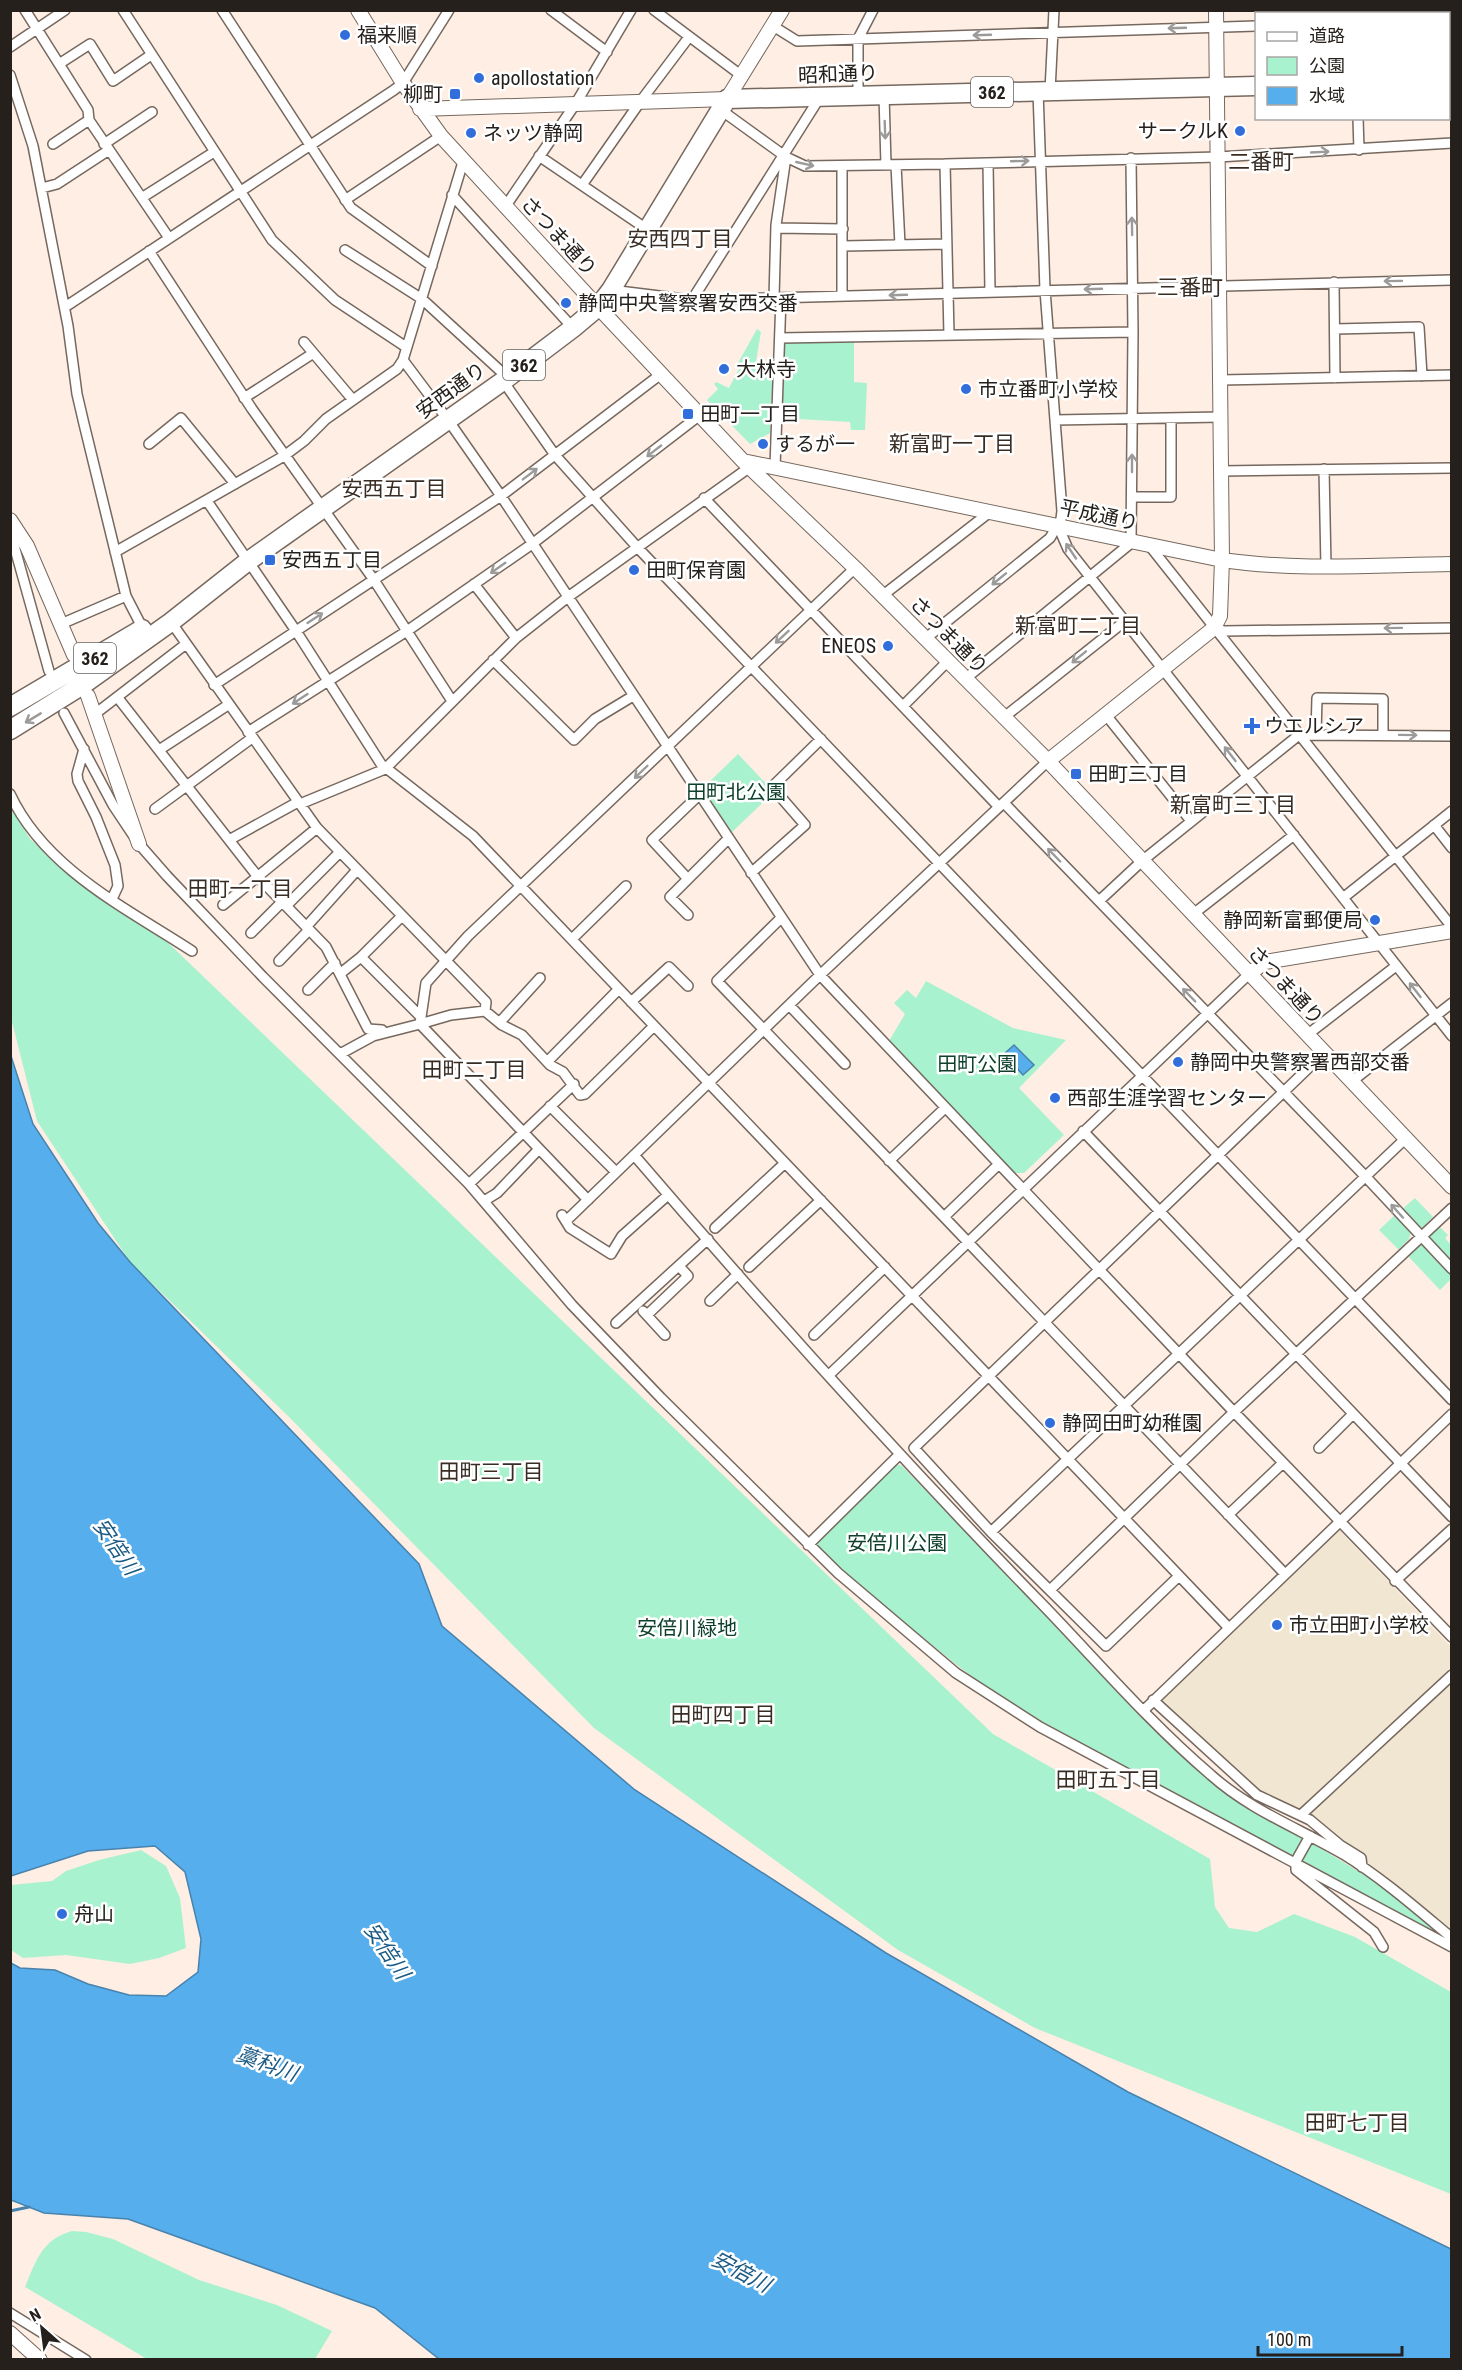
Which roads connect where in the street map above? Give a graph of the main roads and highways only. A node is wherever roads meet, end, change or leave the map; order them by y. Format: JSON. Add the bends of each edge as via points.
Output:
{"nodes":[{"id":1,"x":1255,"y":86,"type":"edge"},
{"id":2,"x":724,"y":105,"type":"road end"},
{"id":3,"x":598,"y":307,"type":"road end"},
{"id":4,"x":247,"y":562,"type":"junction"},
{"id":5,"x":10,"y":707,"type":"edge"},
{"id":6,"x":10,"y":730,"type":"edge"}],
"edges":[{"from":1,"to":2,"type":"highway","name":"昭和通り","number":"362","via":[[820,97]]},
{"from":3,"to":4,"type":"highway","name":"安西通り","number":"362","via":[[505,379]]},
{"from":4,"to":5,"type":"highway","name":"安西通り","number":"362","via":[[143,629],[48,679]]},
{"from":4,"to":6,"type":"highway","name":"安西通り","number":"362","one_way":true,"via":[[59,709]]}]}
